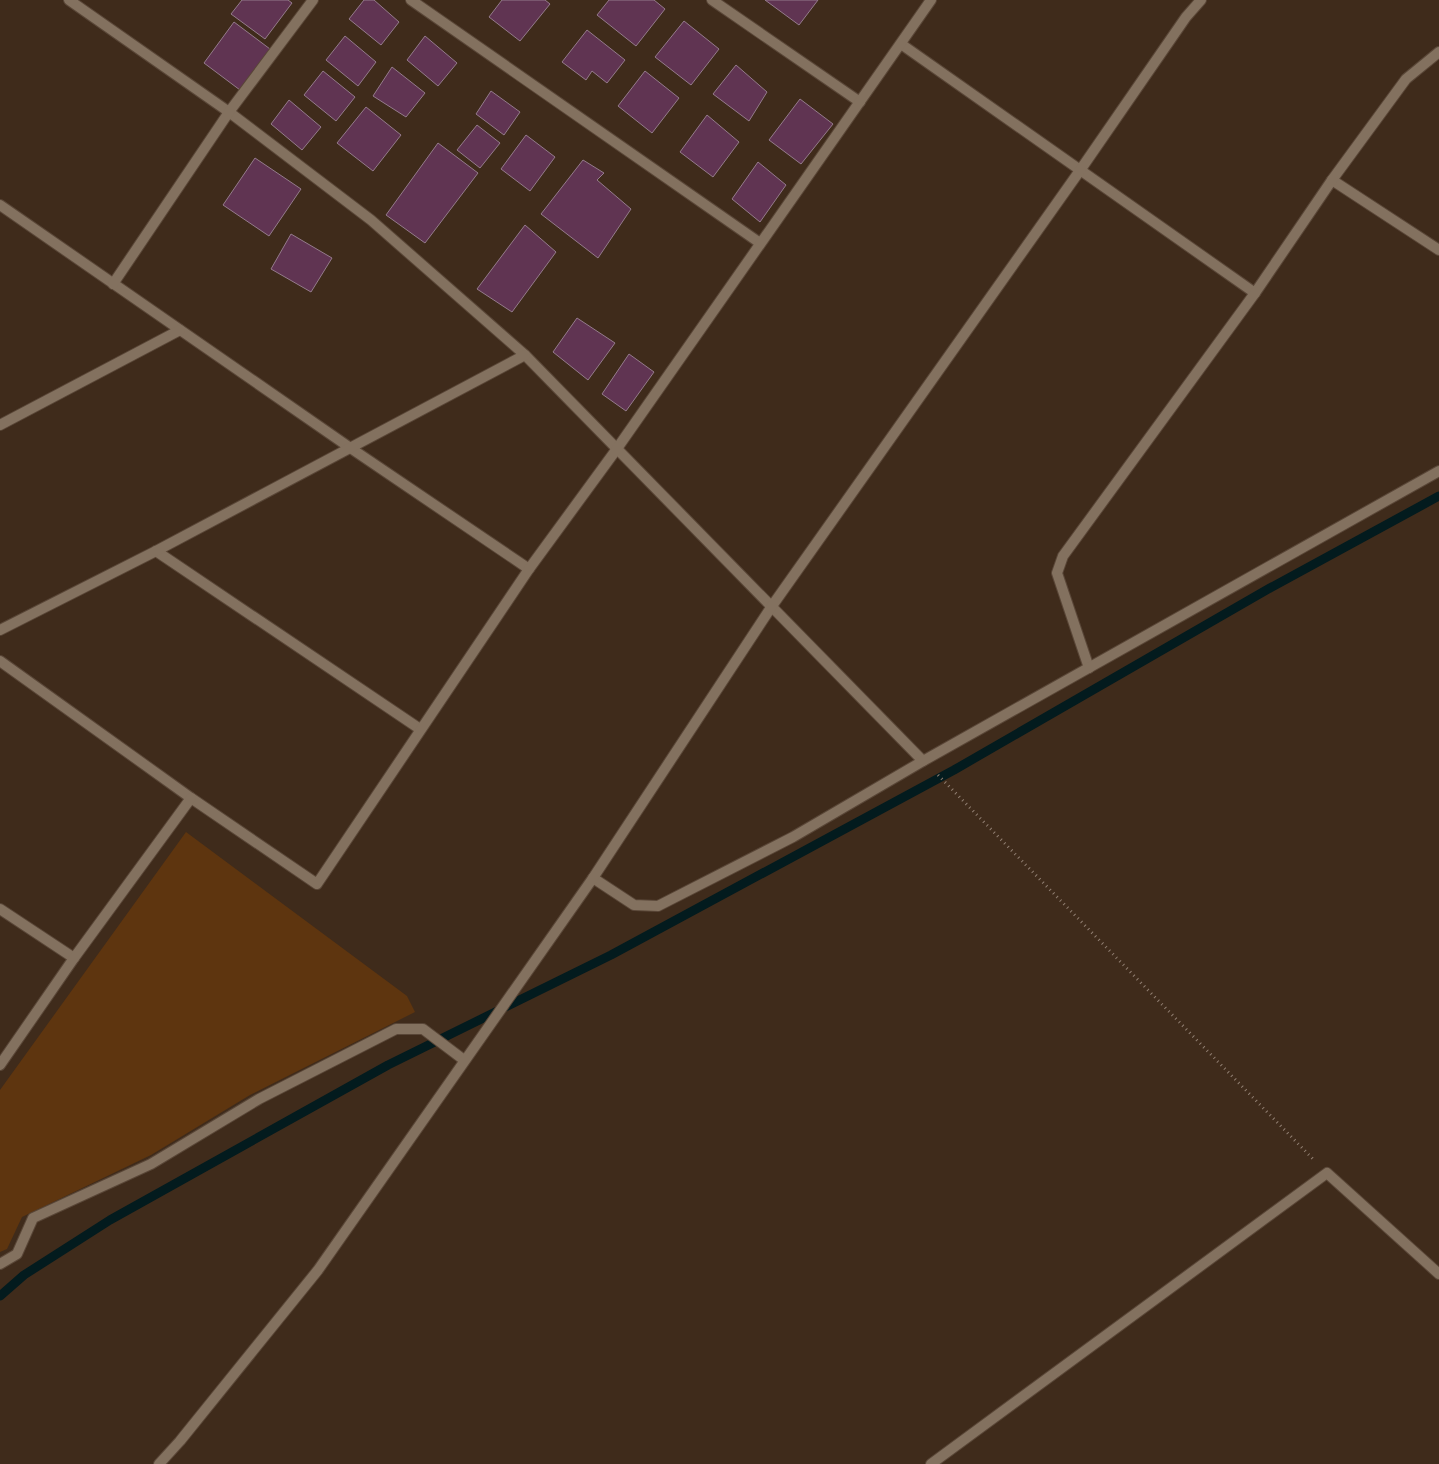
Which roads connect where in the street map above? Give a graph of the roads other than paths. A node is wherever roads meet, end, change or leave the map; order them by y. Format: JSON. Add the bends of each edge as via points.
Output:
{"nodes":[{"id":1,"x":69,"y":0,"type":"edge"},
{"id":2,"x":313,"y":0,"type":"edge"},
{"id":3,"x":411,"y":0,"type":"edge"},
{"id":4,"x":931,"y":0,"type":"edge"},
{"id":5,"x":1201,"y":0,"type":"edge"},
{"id":6,"x":716,"y":1,"type":"edge"},
{"id":7,"x":901,"y":44,"type":"junction"},
{"id":8,"x":1439,"y":52,"type":"edge"},
{"id":9,"x":860,"y":102,"type":"junction"},
{"id":10,"x":229,"y":112,"type":"junction"},
{"id":11,"x":1081,"y":169,"type":"junction"},
{"id":12,"x":1332,"y":180,"type":"junction"},
{"id":13,"x":0,"y":205,"type":"edge"},
{"id":14,"x":760,"y":243,"type":"junction"},
{"id":15,"x":1439,"y":250,"type":"edge"},
{"id":16,"x":113,"y":284,"type":"junction"},
{"id":17,"x":1255,"y":293,"type":"junction"},
{"id":18,"x":180,"y":330,"type":"junction"},
{"id":19,"x":525,"y":355,"type":"junction"},
{"id":20,"x":0,"y":425,"type":"edge"},
{"id":21,"x":349,"y":448,"type":"junction"},
{"id":22,"x":616,"y":450,"type":"junction"},
{"id":23,"x":1439,"y":470,"type":"edge"},
{"id":24,"x":156,"y":551,"type":"junction"},
{"id":25,"x":529,"y":569,"type":"junction"},
{"id":26,"x":772,"y":606,"type":"junction"},
{"id":27,"x":0,"y":630,"type":"edge"},
{"id":28,"x":0,"y":661,"type":"edge"},
{"id":29,"x":1089,"y":668,"type":"junction"},
{"id":30,"x":420,"y":729,"type":"junction"},
{"id":31,"x":923,"y":761,"type":"junction"},
{"id":32,"x":191,"y":798,"type":"junction"},
{"id":33,"x":593,"y":878,"type":"junction"},
{"id":34,"x":0,"y":909,"type":"edge"},
{"id":35,"x":74,"y":958,"type":"junction"},
{"id":36,"x":464,"y":1060,"type":"junction"},
{"id":37,"x":0,"y":1065,"type":"edge"},
{"id":38,"x":0,"y":1264,"type":"edge"},
{"id":39,"x":1439,"y":1274,"type":"edge"},
{"id":40,"x":159,"y":1464,"type":"edge"},
{"id":41,"x":931,"y":1464,"type":"edge"}],
"edges":[{"from":1,"to":10,"type":"street"},
{"from":2,"to":10,"type":"street"},
{"from":3,"to":14,"type":"street"},
{"from":4,"to":7,"type":"street"},
{"from":5,"to":11,"type":"street"},
{"from":6,"to":9,"type":"street"},
{"from":7,"to":9,"type":"street"},
{"from":7,"to":11,"type":"street"},
{"from":8,"to":12,"type":"street","via":[[1406,80]]},
{"from":9,"to":14,"type":"street"},
{"from":10,"to":16,"type":"street"},
{"from":10,"to":19,"type":"street","via":[[371,220]]},
{"from":11,"to":17,"type":"street"},
{"from":11,"to":26,"type":"street"},
{"from":12,"to":15,"type":"street"},
{"from":12,"to":17,"type":"street"},
{"from":13,"to":16,"type":"street"},
{"from":14,"to":22,"type":"street"},
{"from":16,"to":18,"type":"street"},
{"from":17,"to":29,"type":"street","via":[[1063,556],[1057,572]]},
{"from":18,"to":20,"type":"street"},
{"from":18,"to":21,"type":"street"},
{"from":19,"to":21,"type":"street"},
{"from":19,"to":22,"type":"street"},
{"from":21,"to":24,"type":"street"},
{"from":21,"to":25,"type":"street"},
{"from":22,"to":25,"type":"street"},
{"from":22,"to":26,"type":"street"},
{"from":23,"to":29,"type":"street"},
{"from":24,"to":27,"type":"street"},
{"from":24,"to":30,"type":"street"},
{"from":25,"to":30,"type":"street"},
{"from":26,"to":31,"type":"street"},
{"from":26,"to":33,"type":"street"},
{"from":28,"to":32,"type":"street"},
{"from":29,"to":31,"type":"street"},
{"from":30,"to":32,"type":"street","via":[[318,884]]},
{"from":31,"to":33,"type":"street","via":[[793,837],[658,906],[634,905]]},
{"from":32,"to":35,"type":"street"},
{"from":33,"to":36,"type":"street"},
{"from":34,"to":35,"type":"street"},
{"from":35,"to":37,"type":"street"},
{"from":36,"to":38,"type":"street","via":[[423,1029],[396,1029],[259,1099],[151,1164],[33,1218],[17,1254]]},
{"from":36,"to":40,"type":"street","via":[[318,1270]]},
{"from":39,"to":41,"type":"street","via":[[1327,1174]]}]}
